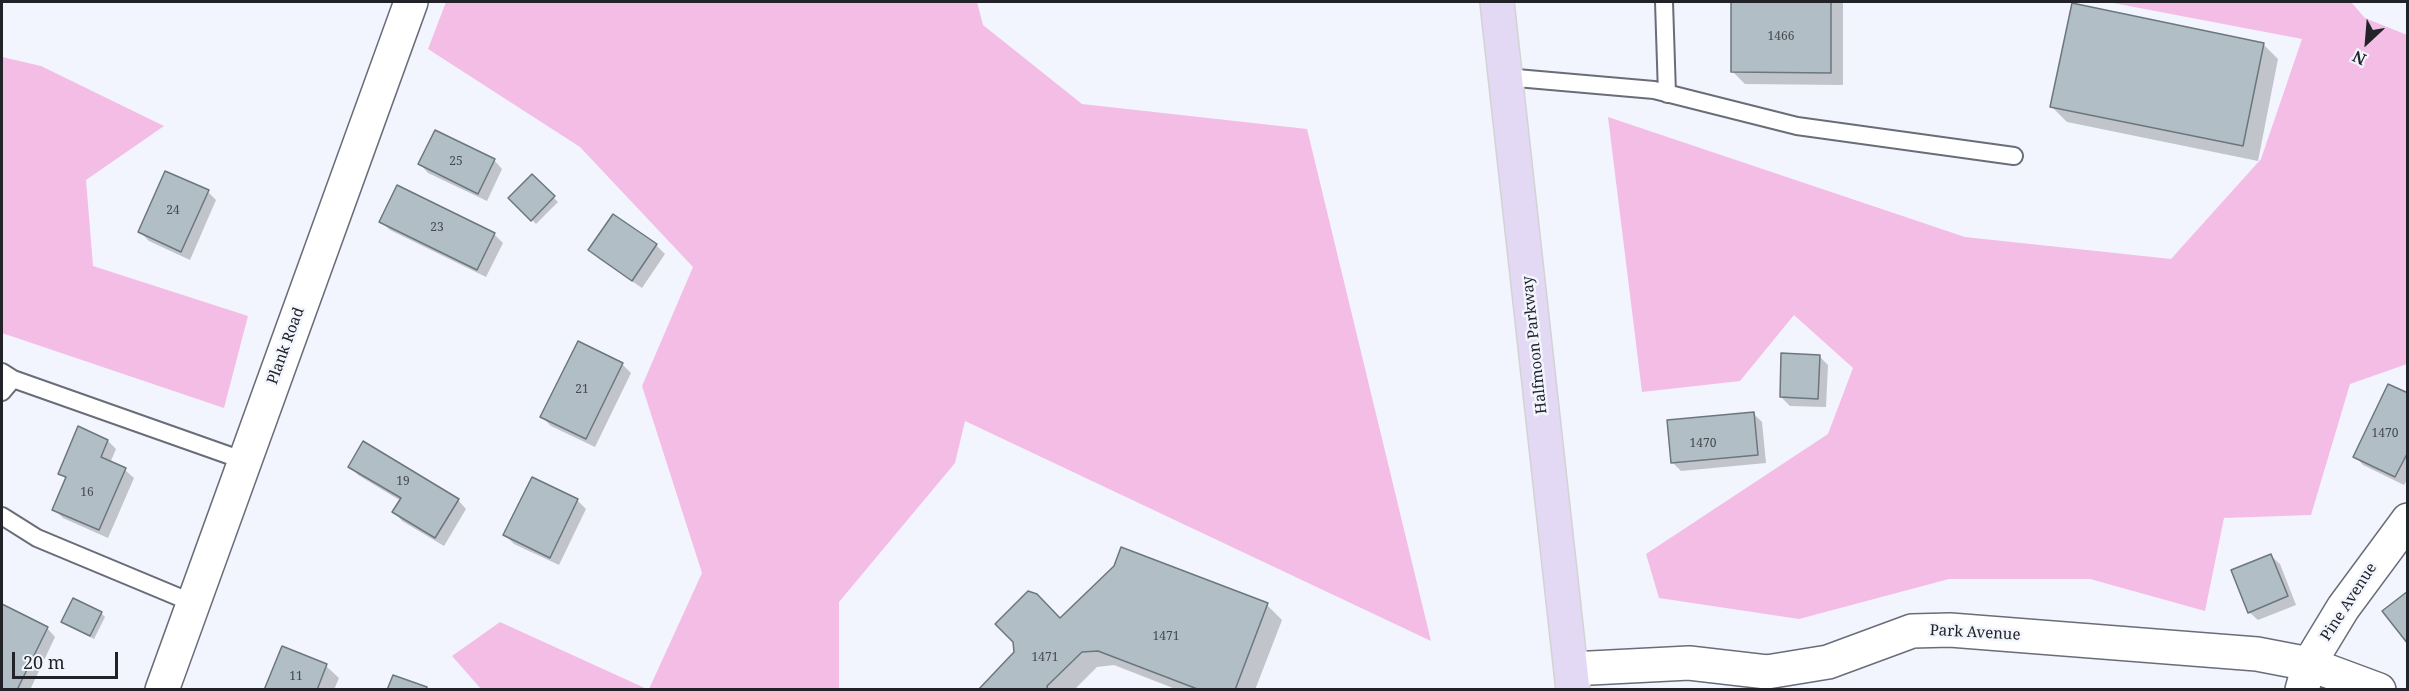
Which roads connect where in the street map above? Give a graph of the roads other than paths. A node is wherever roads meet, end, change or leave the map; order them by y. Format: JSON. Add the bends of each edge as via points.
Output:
{"nodes":[{"id":1,"x":411,"y":2,"type":"edge"},
{"id":2,"x":1497,"y":2,"type":"edge"},
{"id":3,"x":1664,"y":2,"type":"edge"},
{"id":4,"x":1505,"y":77,"type":"junction"},
{"id":5,"x":1667,"y":94,"type":"junction"},
{"id":6,"x":2014,"y":156,"type":"dead end"},
{"id":7,"x":5,"y":381,"type":"edge"},
{"id":8,"x":245,"y":460,"type":"junction"},
{"id":9,"x":2,"y":516,"type":"edge"},
{"id":10,"x":2408,"y":520,"type":"edge"},
{"id":11,"x":193,"y":603,"type":"junction"},
{"id":12,"x":2306,"y":677,"type":"edge"},
{"id":13,"x":1572,"y":679,"type":"edge"},
{"id":14,"x":162,"y":690,"type":"edge"},
{"id":15,"x":2379,"y":690,"type":"edge"}],
"edges":[{"from":1,"to":8,"type":"street","name":"Plank Road"},
{"from":2,"to":4,"type":"main road","name":"Halfmoon Parkway"},
{"from":3,"to":5,"type":"lane"},
{"from":4,"to":5,"type":"lane"},
{"from":4,"to":13,"type":"main road","name":"Halfmoon Parkway"},
{"from":5,"to":6,"type":"lane","via":[[1797,126]]},
{"from":7,"to":8,"type":"lane"},
{"from":8,"to":11,"type":"street","name":"Plank Road"},
{"from":9,"to":11,"type":"lane","via":[[37,538]]},
{"from":10,"to":12,"type":"street","name":"Pine Avenue","via":[[2343,608]]},
{"from":11,"to":14,"type":"street","name":"Plank Road"},
{"from":12,"to":13,"type":"street","name":"Park Avenue","via":[[2257,654],[1950,630],[1912,631],[1828,662],[1767,672],[1689,663]]},
{"from":12,"to":15,"type":"street","name":"Park Avenue"}]}
